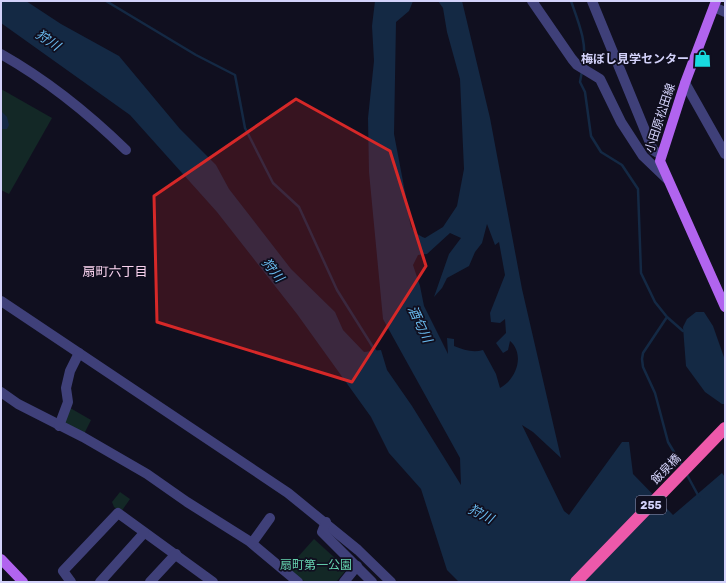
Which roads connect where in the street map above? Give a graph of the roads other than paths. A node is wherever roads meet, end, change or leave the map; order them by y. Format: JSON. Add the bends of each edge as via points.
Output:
{"nodes":[{"id":1,"x":532,"y":1,"type":"edge"},
{"id":2,"x":592,"y":1,"type":"edge"},
{"id":3,"x":715,"y":4,"type":"edge"},
{"id":4,"x":725,"y":12,"type":"edge"},
{"id":5,"x":1,"y":54,"type":"edge"},
{"id":6,"x":685,"y":83,"type":"junction"},
{"id":7,"x":126,"y":150,"type":"dead end"},
{"id":8,"x":661,"y":154,"type":"junction"},
{"id":9,"x":725,"y":154,"type":"edge"},
{"id":10,"x":667,"y":179,"type":"junction"},
{"id":11,"x":1,"y":302,"type":"edge"},
{"id":12,"x":725,"y":307,"type":"edge"},
{"id":13,"x":80,"y":352,"type":"junction"},
{"id":14,"x":1,"y":392,"type":"edge"},
{"id":15,"x":59,"y":426,"type":"junction"},
{"id":16,"x":725,"y":428,"type":"edge"},
{"id":17,"x":270,"y":518,"type":"dead end"},
{"id":18,"x":326,"y":522,"type":"junction"},
{"id":19,"x":144,"y":533,"type":"junction"},
{"id":20,"x":252,"y":544,"type":"junction"},
{"id":21,"x":176,"y":554,"type":"junction"},
{"id":22,"x":1,"y":559,"type":"edge"},
{"id":23,"x":357,"y":566,"type":"junction"},
{"id":24,"x":201,"y":579,"type":"edge"},
{"id":25,"x":23,"y":582,"type":"edge"},
{"id":26,"x":71,"y":582,"type":"edge"},
{"id":27,"x":100,"y":582,"type":"edge"},
{"id":28,"x":150,"y":582,"type":"edge"},
{"id":29,"x":213,"y":582,"type":"edge"},
{"id":30,"x":297,"y":582,"type":"edge"},
{"id":31,"x":345,"y":582,"type":"edge"},
{"id":32,"x":372,"y":582,"type":"edge"},
{"id":33,"x":390,"y":582,"type":"edge"},
{"id":34,"x":576,"y":582,"type":"edge"}],
"edges":[{"from":1,"to":10,"type":"street","via":[[582,67],[600,79],[621,122],[643,156]]},
{"from":2,"to":8,"type":"street","via":[[653,150]]},
{"from":3,"to":4,"type":"street"},
{"from":3,"to":6,"type":"main road","name":"小田原松田線"},
{"from":5,"to":7,"type":"street","via":[[62,94],[96,121]]},
{"from":6,"to":8,"type":"main road","name":"小田原松田線"},
{"from":6,"to":9,"type":"street"},
{"from":8,"to":10,"type":"main road","name":"小田原松田線","via":[[660,161]]},
{"from":10,"to":12,"type":"main road","name":"小田原松田線"},
{"from":11,"to":13,"type":"street"},
{"from":13,"to":15,"type":"street","via":[[70,371],[66,388],[68,402]]},
{"from":13,"to":18,"type":"street","via":[[288,493]]},
{"from":14,"to":15,"type":"street"},
{"from":15,"to":20,"type":"street","via":[[147,474]]},
{"from":16,"to":34,"type":"highway","name":"飯泉橋","number":"255"},
{"from":17,"to":20,"type":"street"},
{"from":18,"to":23,"type":"street","via":[[322,532]]},
{"from":18,"to":33,"type":"street"},
{"from":19,"to":21,"type":"street"},
{"from":19,"to":26,"type":"street","via":[[118,513],[63,571]]},
{"from":19,"to":27,"type":"street"},
{"from":20,"to":30,"type":"street"},
{"from":21,"to":24,"type":"street"},
{"from":21,"to":28,"type":"street"},
{"from":22,"to":25,"type":"main road"},
{"from":23,"to":31,"type":"street"},
{"from":23,"to":32,"type":"street"},
{"from":24,"to":29,"type":"street"}]}
